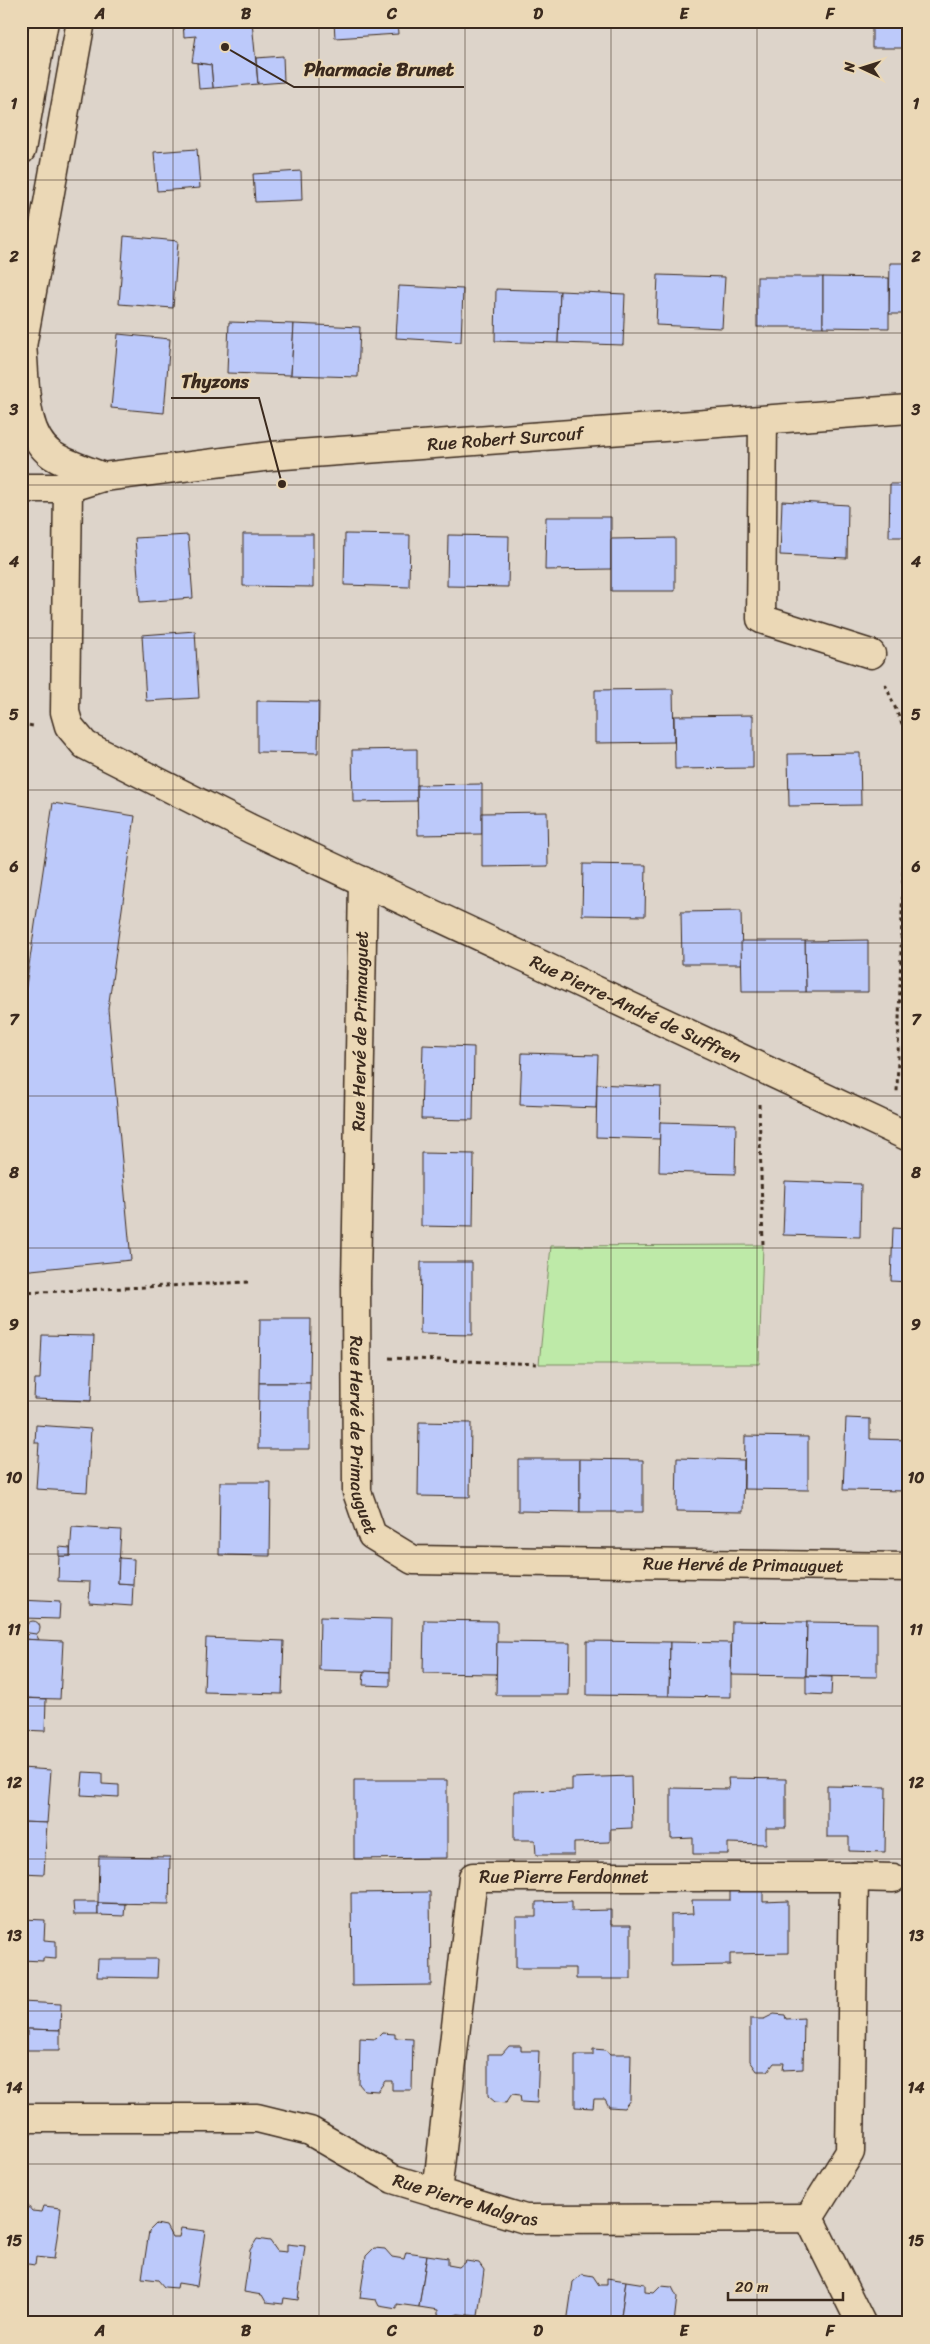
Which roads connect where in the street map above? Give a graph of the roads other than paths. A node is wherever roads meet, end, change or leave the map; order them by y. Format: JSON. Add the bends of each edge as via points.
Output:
{"nodes":[{"id":1,"x":44,"y":21,"type":"edge"},
{"id":2,"x":81,"y":21,"type":"edge"},
{"id":3,"x":21,"y":150,"type":"edge"},
{"id":4,"x":22,"y":349,"type":"edge"},
{"id":5,"x":909,"y":409,"type":"edge"},
{"id":6,"x":764,"y":421,"type":"junction"},
{"id":7,"x":103,"y":477,"type":"junction"},
{"id":8,"x":21,"y":488,"type":"edge"},
{"id":9,"x":68,"y":488,"type":"junction"},
{"id":10,"x":872,"y":654,"type":"road end"},
{"id":11,"x":363,"y":881,"type":"junction"},
{"id":12,"x":902,"y":1134,"type":"edge"},
{"id":13,"x":909,"y":1567,"type":"edge"},
{"id":14,"x":854,"y":1877,"type":"junction"},
{"id":15,"x":893,"y":1878,"type":"dead end"},
{"id":16,"x":21,"y":2118,"type":"edge"},
{"id":17,"x":437,"y":2193,"type":"junction"},
{"id":18,"x":809,"y":2218,"type":"junction"},
{"id":19,"x":861,"y":2323,"type":"edge"}],
"edges":[{"from":1,"to":3,"type":"street"},
{"from":2,"to":4,"type":"street"},
{"from":4,"to":7,"type":"street","via":[[33,432],[52,455]]},
{"from":5,"to":6,"type":"street","name":"Rue Robert Surcouf"},
{"from":6,"to":7,"type":"street","name":"Rue Robert Surcouf","via":[[271,456]]},
{"from":6,"to":10,"type":"street","via":[[761,619]]},
{"from":7,"to":9,"type":"street","name":"Rue Robert Surcouf"},
{"from":8,"to":9,"type":"street","name":"Rue Robert Surcouf"},
{"from":9,"to":11,"type":"street","name":"Rue Pierre-André de Suffren","via":[[65,712],[77,737],[85,745],[251,829]]},
{"from":11,"to":12,"type":"street","name":"Rue Pierre-André de Suffren"},
{"from":11,"to":13,"type":"street","name":"Rue Hervé de Primauguet","via":[[357,1492],[372,1535],[413,1560]]},
{"from":14,"to":15,"type":"street","name":"Rue Pierre Ferdonnet"},
{"from":14,"to":17,"type":"street","name":"Rue Pierre Ferdonnet","via":[[473,1877]]},
{"from":14,"to":18,"type":"street","via":[[850,2152]]},
{"from":16,"to":17,"type":"street","name":"Rue Pierre Malgras","via":[[257,2118],[310,2131],[393,2179]]},
{"from":17,"to":18,"type":"street","name":"Rue Pierre Malgras","via":[[525,2219]]},
{"from":18,"to":19,"type":"street"}]}
